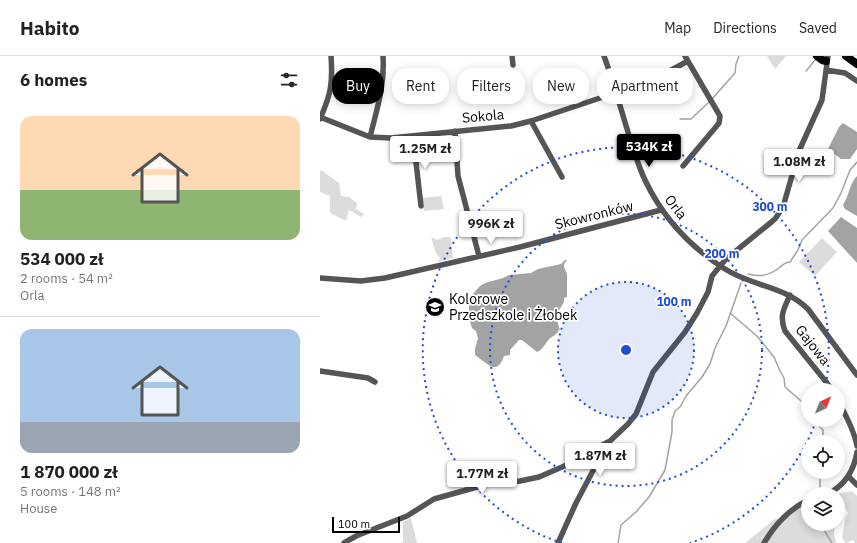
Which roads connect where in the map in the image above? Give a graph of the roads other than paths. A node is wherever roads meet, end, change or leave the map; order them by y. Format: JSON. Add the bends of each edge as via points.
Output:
{"nodes":[{"id":1,"x":331,"y":56,"type":"edge"},
{"id":2,"x":383,"y":56,"type":"edge"},
{"id":3,"x":512,"y":56,"type":"edge"},
{"id":4,"x":604,"y":56,"type":"edge"},
{"id":5,"x":817,"y":56,"type":"edge"},
{"id":6,"x":846,"y":56,"type":"edge"},
{"id":7,"x":686,"y":58,"type":"edge"},
{"id":8,"x":827,"y":62,"type":"edge"},
{"id":9,"x":857,"y":64,"type":"edge"},
{"id":10,"x":513,"y":65,"type":"dead end"},
{"id":11,"x":608,"y":68,"type":"edge"},
{"id":12,"x":671,"y":68,"type":"edge"},
{"id":13,"x":857,"y":81,"type":"edge"},
{"id":14,"x":597,"y":99,"type":"edge"},
{"id":15,"x":619,"y":104,"type":"edge"},
{"id":16,"x":320,"y":118,"type":"edge"},
{"id":17,"x":531,"y":121,"type":"junction"},
{"id":18,"x":455,"y":131,"type":"junction"},
{"id":19,"x":413,"y":136,"type":"junction"},
{"id":20,"x":370,"y":137,"type":"junction"},
{"id":21,"x":683,"y":166,"type":"dead end"},
{"id":22,"x":562,"y":177,"type":"dead end"},
{"id":23,"x":421,"y":206,"type":"dead end"},
{"id":24,"x":661,"y":210,"type":"junction"},
{"id":25,"x":479,"y":256,"type":"junction"},
{"id":26,"x":720,"y":265,"type":"junction"},
{"id":27,"x":320,"y":278,"type":"edge"},
{"id":28,"x":790,"y":295,"type":"junction"},
{"id":29,"x":320,"y":371,"type":"edge"},
{"id":30,"x":857,"y":375,"type":"edge"},
{"id":31,"x":375,"y":382,"type":"dead end"},
{"id":32,"x":826,"y":383,"type":"edge"},
{"id":33,"x":845,"y":413,"type":"edge"},
{"id":34,"x":611,"y":440,"type":"junction"},
{"id":35,"x":857,"y":446,"type":"edge"},
{"id":36,"x":857,"y":452,"type":"edge"},
{"id":37,"x":848,"y":477,"type":"junction"},
{"id":38,"x":857,"y":485,"type":"edge"},
{"id":39,"x":839,"y":487,"type":"edge"},
{"id":40,"x":801,"y":504,"type":"edge"},
{"id":41,"x":344,"y":543,"type":"edge"},
{"id":42,"x":558,"y":543,"type":"edge"},
{"id":43,"x":764,"y":543,"type":"edge"}],
"edges":[{"from":1,"to":16,"type":"street","via":[[332,86]]},
{"from":2,"to":20,"type":"street","via":[[380,101]]},
{"from":3,"to":10,"type":"street"},
{"from":4,"to":11,"type":"street","name":"Orla"},
{"from":5,"to":8,"type":"main road"},
{"from":6,"to":9,"type":"main road"},
{"from":7,"to":12,"type":"street","name":"Sokola"},
{"from":7,"to":21,"type":"street","via":[[720,116],[719,123]]},
{"from":8,"to":13,"type":"street"},
{"from":8,"to":26,"type":"street","via":[[822,100],[799,151],[783,207],[770,224]]},
{"from":14,"to":17,"type":"street","name":"Sokola"},
{"from":15,"to":24,"type":"street","name":"Orla","via":[[644,178]]},
{"from":16,"to":20,"type":"street","name":"Sokola"},
{"from":17,"to":18,"type":"street","name":"Sokola","via":[[511,126]]},
{"from":17,"to":22,"type":"street"},
{"from":18,"to":19,"type":"street","name":"Sokola"},
{"from":18,"to":25,"type":"street","via":[[458,176]]},
{"from":19,"to":20,"type":"street","name":"Sokola"},
{"from":19,"to":23,"type":"street"},
{"from":24,"to":25,"type":"street","name":"Skowronków"},
{"from":24,"to":26,"type":"street","name":"Orla","via":[[689,241]]},
{"from":25,"to":27,"type":"street","name":"Skowronków","via":[[385,278],[361,281]]},
{"from":26,"to":28,"type":"street","via":[[744,278]]},
{"from":26,"to":34,"type":"street","via":[[712,276],[708,292],[697,313],[653,372],[638,410]]},
{"from":28,"to":30,"type":"street","via":[[808,309]]},
{"from":28,"to":32,"type":"street","name":"Gajowa","via":[[783,312],[782,322],[785,331]]},
{"from":29,"to":31,"type":"street","via":[[368,378]]},
{"from":33,"to":35,"type":"street"},
{"from":34,"to":41,"type":"street","via":[[544,475],[520,481],[488,484],[434,499],[408,516],[362,533]]},
{"from":34,"to":42,"type":"street","via":[[576,503]]},
{"from":36,"to":37,"type":"street"},
{"from":37,"to":38,"type":"street"},
{"from":37,"to":39,"type":"street"},
{"from":40,"to":43,"type":"street","via":[[780,520]]}]}
